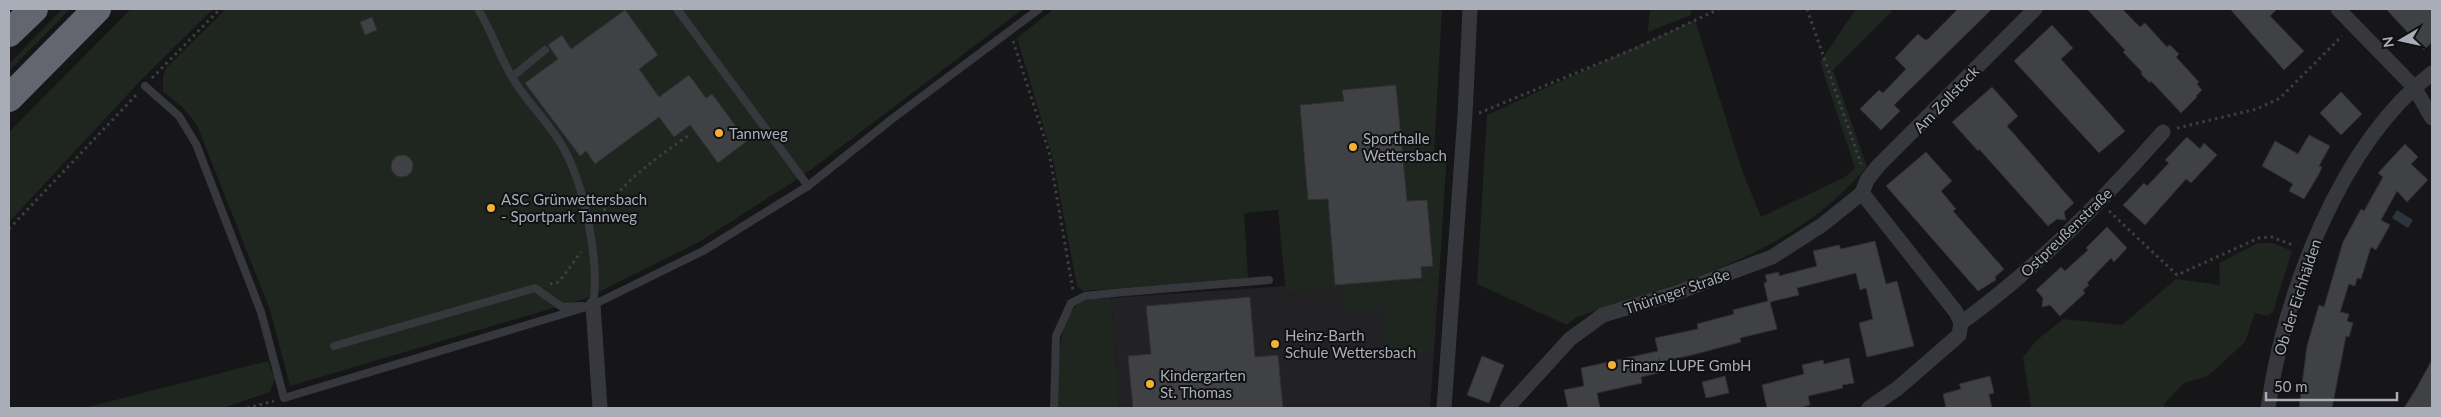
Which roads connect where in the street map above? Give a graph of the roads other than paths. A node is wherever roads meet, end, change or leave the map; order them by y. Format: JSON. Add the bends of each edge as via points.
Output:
{"nodes":[{"id":1,"x":34,"y":9,"type":"edge"},
{"id":2,"x":97,"y":9,"type":"edge"},
{"id":3,"x":478,"y":9,"type":"edge"},
{"id":4,"x":677,"y":9,"type":"edge"},
{"id":5,"x":1039,"y":9,"type":"edge"},
{"id":6,"x":1470,"y":9,"type":"edge"},
{"id":7,"x":2035,"y":9,"type":"edge"},
{"id":8,"x":2338,"y":9,"type":"edge"},
{"id":9,"x":9,"y":33,"type":"edge"},
{"id":10,"x":545,"y":50,"type":"dead end"},
{"id":11,"x":2432,"y":74,"type":"edge"},
{"id":12,"x":512,"y":77,"type":"junction"},
{"id":13,"x":145,"y":86,"type":"road end"},
{"id":14,"x":2414,"y":87,"type":"junction"},
{"id":15,"x":9,"y":98,"type":"edge"},
{"id":16,"x":2432,"y":118,"type":"edge"},
{"id":17,"x":2163,"y":132,"type":"road end"},
{"id":18,"x":808,"y":186,"type":"junction"},
{"id":19,"x":1864,"y":187,"type":"junction"},
{"id":20,"x":1269,"y":280,"type":"dead end"},
{"id":21,"x":592,"y":305,"type":"junction"},
{"id":22,"x":1961,"y":323,"type":"junction"},
{"id":23,"x":334,"y":346,"type":"dead end"},
{"id":24,"x":600,"y":408,"type":"edge"},
{"id":25,"x":1054,"y":408,"type":"edge"},
{"id":26,"x":1444,"y":408,"type":"edge"},
{"id":27,"x":1508,"y":408,"type":"edge"},
{"id":28,"x":1869,"y":408,"type":"edge"},
{"id":29,"x":2268,"y":408,"type":"edge"}],
"edges":[{"from":1,"to":9,"type":"highway"},
{"from":2,"to":15,"type":"highway"},
{"from":3,"to":12,"type":"lane"},
{"from":4,"to":18,"type":"lane"},
{"from":5,"to":18,"type":"lane"},
{"from":6,"to":26,"type":"street"},
{"from":7,"to":19,"type":"street","name":"Am Zollstock","via":[[1878,166]]},
{"from":8,"to":14,"type":"street"},
{"from":10,"to":12,"type":"lane"},
{"from":11,"to":14,"type":"street","name":"Ob der Eichhälden"},
{"from":12,"to":21,"type":"lane","via":[[565,149],[579,183],[588,220],[595,290]]},
{"from":13,"to":21,"type":"lane","via":[[179,116],[196,144],[261,312],[284,398]]},
{"from":14,"to":16,"type":"street"},
{"from":14,"to":29,"type":"street","name":"Ob der Eichhälden","via":[[2359,153],[2310,252],[2281,340]]},
{"from":17,"to":22,"type":"street","name":"Ostpreußenstraße","via":[[2051,250]]},
{"from":18,"to":21,"type":"lane","via":[[703,251]]},
{"from":19,"to":22,"type":"street"},
{"from":19,"to":27,"type":"street","name":"Thüringer Straße","via":[[1822,224],[1772,257],[1673,294],[1603,315],[1570,338]]},
{"from":20,"to":25,"type":"lane","via":[[1086,296],[1071,303],[1056,336]]},
{"from":21,"to":23,"type":"lane","via":[[562,307],[535,288]]},
{"from":21,"to":24,"type":"street"},
{"from":22,"to":28,"type":"street","name":"Ostpreußenstraße","via":[[1959,336]]}]}
